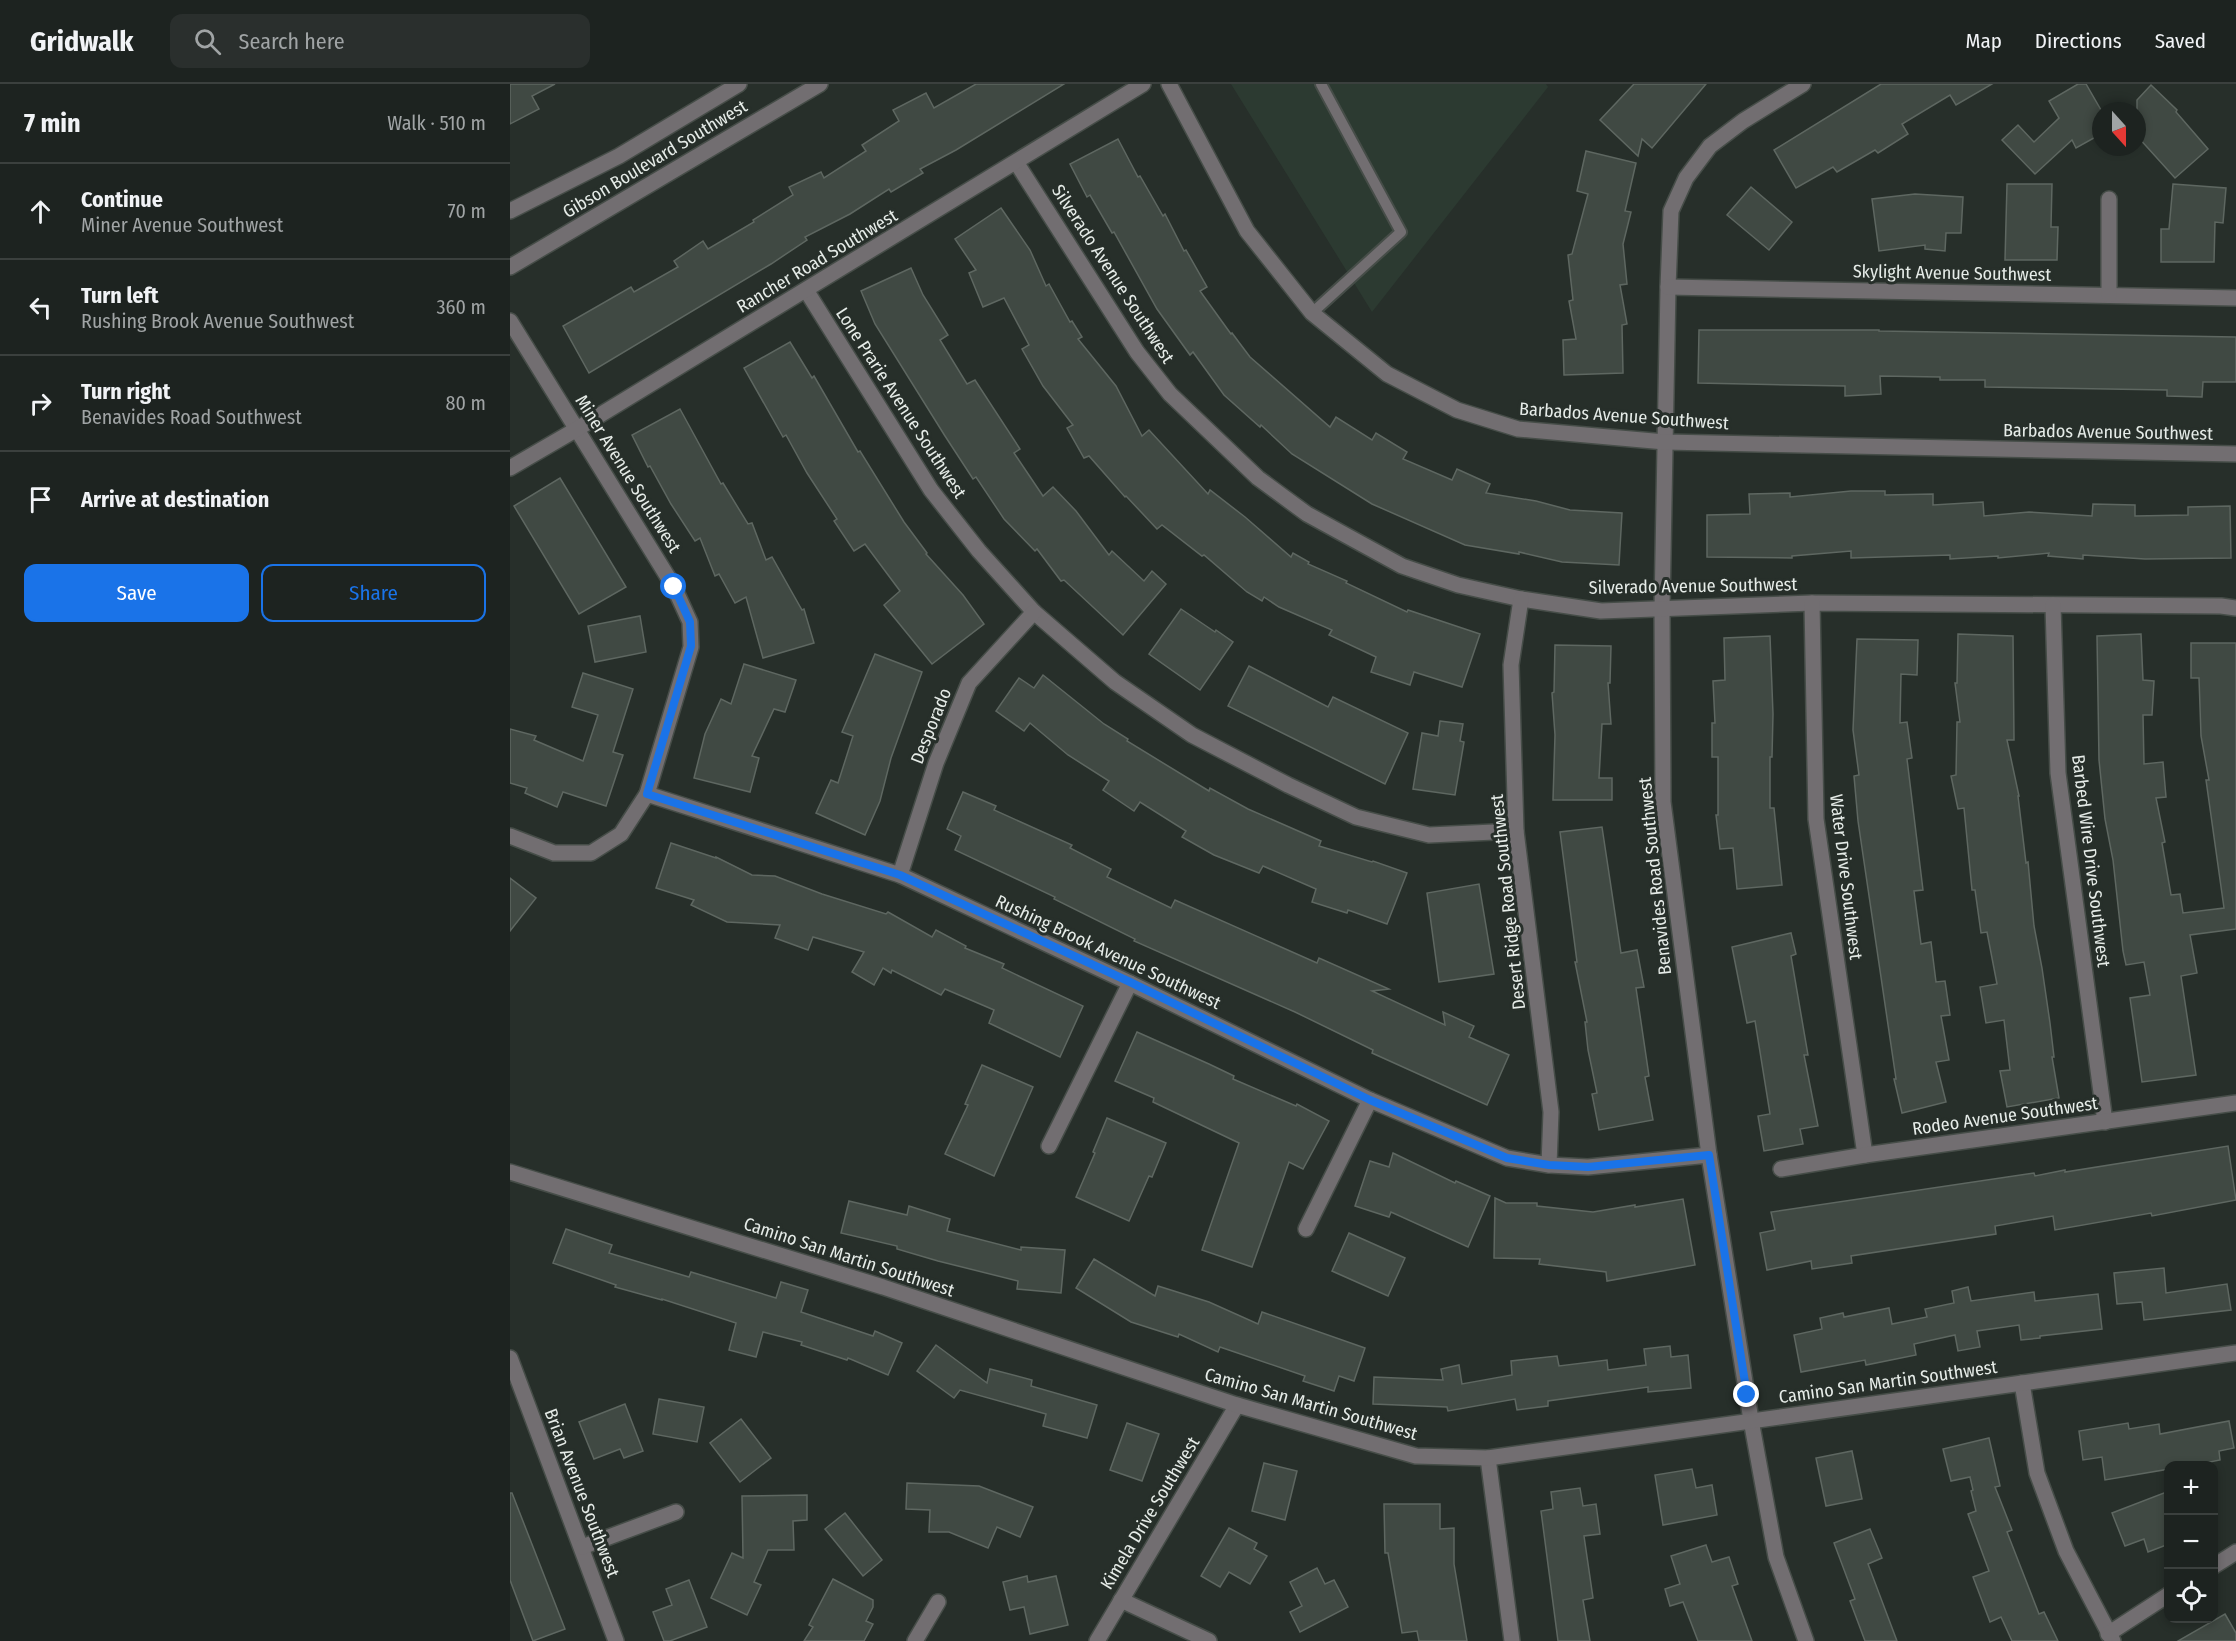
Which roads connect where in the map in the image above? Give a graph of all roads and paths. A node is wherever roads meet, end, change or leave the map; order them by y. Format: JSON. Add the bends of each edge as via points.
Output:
{"nodes":[{"id":1,"x":739,"y":84,"type":"edge"},
{"id":2,"x":820,"y":84,"type":"edge"},
{"id":3,"x":1143,"y":84,"type":"edge"},
{"id":4,"x":1169,"y":84,"type":"edge"},
{"id":5,"x":1321,"y":84,"type":"edge"},
{"id":6,"x":1803,"y":84,"type":"edge"},
{"id":7,"x":1017,"y":162,"type":"junction"},
{"id":8,"x":2109,"y":199,"type":"dead end"},
{"id":9,"x":510,"y":211,"type":"edge"},
{"id":10,"x":510,"y":267,"type":"edge"},
{"id":11,"x":1668,"y":287,"type":"junction"},
{"id":12,"x":806,"y":290,"type":"junction"},
{"id":13,"x":2109,"y":295,"type":"junction"},
{"id":14,"x":2236,"y":298,"type":"edge"},
{"id":15,"x":1312,"y":313,"type":"junction"},
{"id":16,"x":510,"y":321,"type":"edge"},
{"id":17,"x":578,"y":429,"type":"junction"},
{"id":18,"x":1665,"y":442,"type":"junction"},
{"id":19,"x":2236,"y":454,"type":"edge"},
{"id":20,"x":510,"y":468,"type":"edge"},
{"id":21,"x":1521,"y":599,"type":"junction"},
{"id":22,"x":1812,"y":603,"type":"junction"},
{"id":23,"x":2053,"y":605,"type":"junction"},
{"id":24,"x":1662,"y":608,"type":"junction"},
{"id":25,"x":2236,"y":608,"type":"edge"},
{"id":26,"x":1034,"y":612,"type":"junction"},
{"id":27,"x":647,"y":794,"type":"junction"},
{"id":28,"x":1516,"y":831,"type":"junction"},
{"id":29,"x":510,"y":836,"type":"edge"},
{"id":30,"x":900,"y":875,"type":"junction"},
{"id":31,"x":1130,"y":982,"type":"junction"},
{"id":32,"x":1370,"y":1100,"type":"junction"},
{"id":33,"x":2236,"y":1103,"type":"edge"},
{"id":34,"x":2105,"y":1122,"type":"junction"},
{"id":35,"x":1049,"y":1146,"type":"dead end"},
{"id":36,"x":1709,"y":1155,"type":"junction"},
{"id":37,"x":1865,"y":1155,"type":"junction"},
{"id":38,"x":1549,"y":1165,"type":"junction"},
{"id":39,"x":1781,"y":1170,"type":"dead end"},
{"id":40,"x":510,"y":1172,"type":"edge"},
{"id":41,"x":1306,"y":1229,"type":"dead end"},
{"id":42,"x":2236,"y":1353,"type":"edge"},
{"id":43,"x":510,"y":1358,"type":"edge"},
{"id":44,"x":2022,"y":1383,"type":"junction"},
{"id":45,"x":1237,"y":1405,"type":"junction"},
{"id":46,"x":1751,"y":1420,"type":"junction"},
{"id":47,"x":1488,"y":1458,"type":"junction"},
{"id":48,"x":676,"y":1512,"type":"dead end"},
{"id":49,"x":582,"y":1547,"type":"junction"},
{"id":50,"x":2236,"y":1552,"type":"edge"},
{"id":51,"x":2218,"y":1563,"type":"edge"},
{"id":52,"x":2164,"y":1599,"type":"edge"},
{"id":53,"x":1121,"y":1600,"type":"junction"},
{"id":54,"x":938,"y":1602,"type":"dead end"},
{"id":55,"x":2110,"y":1637,"type":"edge"},
{"id":56,"x":616,"y":1641,"type":"edge"},
{"id":57,"x":915,"y":1641,"type":"edge"},
{"id":58,"x":1097,"y":1641,"type":"edge"},
{"id":59,"x":1209,"y":1641,"type":"edge"},
{"id":60,"x":1512,"y":1641,"type":"edge"},
{"id":61,"x":1806,"y":1641,"type":"edge"}],
"edges":[{"from":1,"to":9,"type":"street","name":"Gibson Boulevard Southwest","via":[[619,156]]},
{"from":2,"to":10,"type":"street","name":"Gibson Boulevard Southwest"},
{"from":3,"to":7,"type":"street","name":"Rancher Road Southwest"},
{"from":4,"to":15,"type":"street","name":"Barbados Avenue Southwest","via":[[1247,231]]},
{"from":5,"to":15,"type":"lane","via":[[1401,232]]},
{"from":6,"to":11,"type":"street","name":"Benavides Road Southwest","via":[[1710,146],[1686,177],[1671,211]]},
{"from":7,"to":12,"type":"street","name":"Rancher Road Southwest"},
{"from":7,"to":21,"type":"street","name":"Silverado Avenue Southwest","via":[[1137,352],[1170,394],[1258,478],[1307,514],[1402,566],[1458,585]]},
{"from":8,"to":13,"type":"street"},
{"from":11,"to":13,"type":"street","name":"Skylight Avenue Southwest"},
{"from":11,"to":18,"type":"street","name":"Benavides Road Southwest"},
{"from":12,"to":17,"type":"street","name":"Rancher Road Southwest"},
{"from":12,"to":26,"type":"street","name":"Lone Prarie Avenue Southwest","via":[[931,490]]},
{"from":13,"to":14,"type":"street","name":"Skylight Avenue Southwest"},
{"from":15,"to":18,"type":"street","name":"Barbados Avenue Southwest","via":[[1387,374],[1457,410],[1518,429]]},
{"from":16,"to":17,"type":"street","name":"Miner Avenue Southwest"},
{"from":17,"to":20,"type":"street","name":"Rancher Road Southwest"},
{"from":17,"to":27,"type":"street","name":"Miner Avenue Southwest","via":[[674,587],[690,622],[691,646]]},
{"from":18,"to":19,"type":"street","name":"Barbados Avenue Southwest"},
{"from":18,"to":24,"type":"street","name":"Benavides Road Southwest"},
{"from":21,"to":24,"type":"street","name":"Silverado Avenue Southwest","via":[[1601,610]]},
{"from":21,"to":28,"type":"street","name":"Desert Ridge Road Southwest","via":[[1511,665]]},
{"from":22,"to":23,"type":"street","name":"Silverado Avenue Southwest"},
{"from":22,"to":24,"type":"street","name":"Silverado Avenue Southwest"},
{"from":22,"to":37,"type":"street","name":"Water Drive Southwest","via":[[1816,819]]},
{"from":23,"to":25,"type":"street","name":"Silverado Avenue Southwest"},
{"from":23,"to":34,"type":"street","name":"Barbed Wire Drive Southwest","via":[[2058,773]]},
{"from":24,"to":36,"type":"street","name":"Benavides Road Southwest","via":[[1663,802]]},
{"from":26,"to":28,"type":"street","name":"Lone Prarie Avenue Southwest","via":[[1115,682],[1192,735],[1356,817],[1429,835]]},
{"from":26,"to":30,"type":"street","name":"Desporado","via":[[969,683],[936,763]]},
{"from":27,"to":29,"type":"street","via":[[621,834],[591,853],[554,853]]},
{"from":27,"to":30,"type":"street","name":"Rushing Brook Avenue Southwest"},
{"from":28,"to":38,"type":"street","name":"Desert Ridge Road Southwest","via":[[1551,1112]]},
{"from":30,"to":31,"type":"street","name":"Rushing Brook Avenue Southwest"},
{"from":31,"to":32,"type":"street","name":"Rushing Brook Avenue Southwest"},
{"from":31,"to":35,"type":"street"},
{"from":32,"to":38,"type":"street","name":"Rushing Brook Avenue Southwest","via":[[1507,1158]]},
{"from":32,"to":41,"type":"street"},
{"from":33,"to":34,"type":"street","name":"Rodeo Avenue Southwest"},
{"from":34,"to":37,"type":"street","name":"Rodeo Avenue Southwest"},
{"from":36,"to":38,"type":"street","name":"Rushing Brook Avenue Southwest","via":[[1588,1167]]},
{"from":36,"to":46,"type":"street","name":"Benavides Road Southwest"},
{"from":37,"to":39,"type":"street","name":"Rodeo Avenue Southwest"},
{"from":40,"to":45,"type":"street","name":"Camino San Martin Southwest","via":[[883,1287]]},
{"from":42,"to":44,"type":"street","name":"Camino San Martin Southwest"},
{"from":43,"to":49,"type":"street","name":"Brian Avenue Southwest"},
{"from":44,"to":46,"type":"street","name":"Camino San Martin Southwest"},
{"from":44,"to":55,"type":"street","via":[[2037,1473],[2066,1551]]},
{"from":45,"to":47,"type":"street","name":"Camino San Martin Southwest","via":[[1416,1456]]},
{"from":45,"to":53,"type":"street","name":"Kimela Drive Southwest"},
{"from":46,"to":47,"type":"street","name":"Camino San Martin Southwest"},
{"from":46,"to":61,"type":"street","name":"Benavides Road Southwest","via":[[1776,1557]]},
{"from":47,"to":60,"type":"street"},
{"from":48,"to":49,"type":"street"},
{"from":49,"to":56,"type":"street","name":"Brian Avenue Southwest"},
{"from":50,"to":51,"type":"street"},
{"from":52,"to":55,"type":"street"},
{"from":53,"to":58,"type":"street","name":"Kimela Drive Southwest"},
{"from":53,"to":59,"type":"street"},
{"from":54,"to":57,"type":"street"}]}
